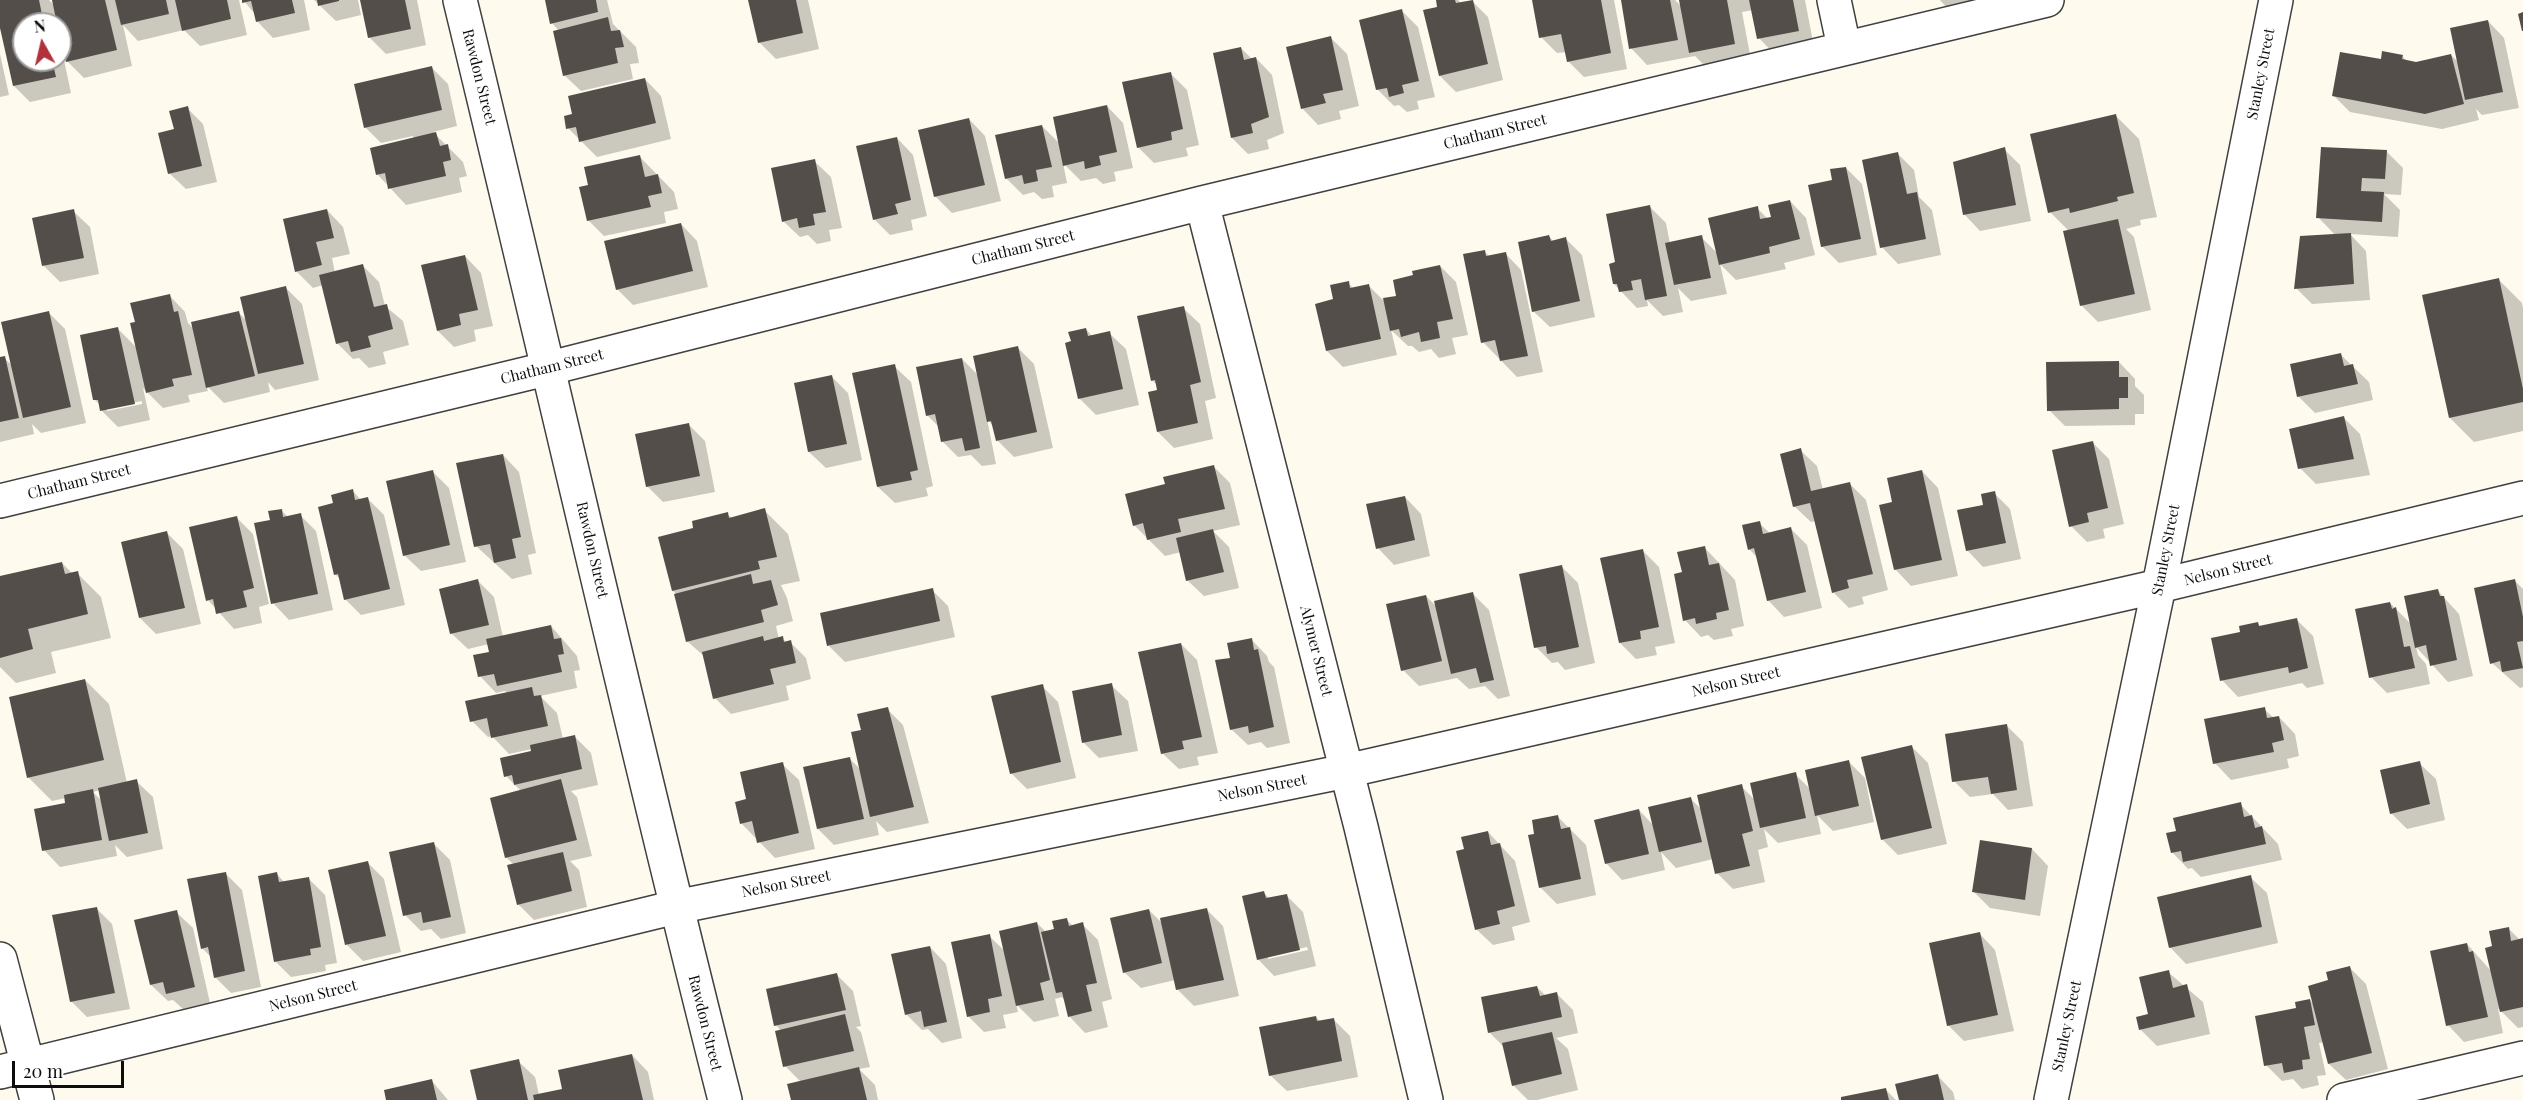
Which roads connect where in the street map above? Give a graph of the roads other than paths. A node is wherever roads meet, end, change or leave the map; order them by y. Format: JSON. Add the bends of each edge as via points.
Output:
{"nodes":[{"id":1,"x":460,"y":0,"type":"edge"},
{"id":2,"x":1834,"y":0,"type":"edge"},
{"id":3,"x":2047,"y":0,"type":"edge"},
{"id":4,"x":2276,"y":0,"type":"edge"},
{"id":5,"x":1844,"y":47,"type":"junction"},
{"id":6,"x":1203,"y":203,"type":"junction"},
{"id":7,"x":550,"y":368,"type":"junction"},
{"id":8,"x":2523,"y":498,"type":"edge"},
{"id":9,"x":0,"y":501,"type":"edge"},
{"id":10,"x":2158,"y":586,"type":"junction"},
{"id":11,"x":1346,"y":771,"type":"junction"},
{"id":12,"x":676,"y":907,"type":"junction"},
{"id":13,"x":0,"y":959,"type":"edge"},
{"id":14,"x":2523,"y":1058,"type":"edge"},
{"id":15,"x":14,"y":1068,"type":"edge"},
{"id":16,"x":37,"y":1100,"type":"edge"},
{"id":17,"x":725,"y":1100,"type":"edge"},
{"id":18,"x":1426,"y":1100,"type":"edge"},
{"id":19,"x":2051,"y":1100,"type":"edge"},
{"id":20,"x":2344,"y":1100,"type":"edge"}],
"edges":[{"from":1,"to":7,"type":"street","name":"Rawdon Street"},
{"from":2,"to":5,"type":"street"},
{"from":3,"to":5,"type":"street","name":"Chatham Street"},
{"from":4,"to":10,"type":"street","name":"Stanley Street"},
{"from":5,"to":6,"type":"street","name":"Chatham Street"},
{"from":6,"to":7,"type":"street","name":"Chatham Street"},
{"from":6,"to":11,"type":"street","name":"Alymer Street"},
{"from":7,"to":9,"type":"street","name":"Chatham Street"},
{"from":7,"to":12,"type":"street","name":"Rawdon Street"},
{"from":8,"to":10,"type":"street","name":"Nelson Street"},
{"from":10,"to":11,"type":"street","name":"Nelson Street"},
{"from":10,"to":19,"type":"street","name":"Stanley Street"},
{"from":11,"to":12,"type":"street","name":"Nelson Street"},
{"from":11,"to":18,"type":"street","name":"Alymer Street"},
{"from":12,"to":15,"type":"street","name":"Nelson Street"},
{"from":12,"to":17,"type":"street","name":"Rawdon Street"},
{"from":13,"to":15,"type":"street"},
{"from":14,"to":20,"type":"street"},
{"from":15,"to":16,"type":"street"}]}
